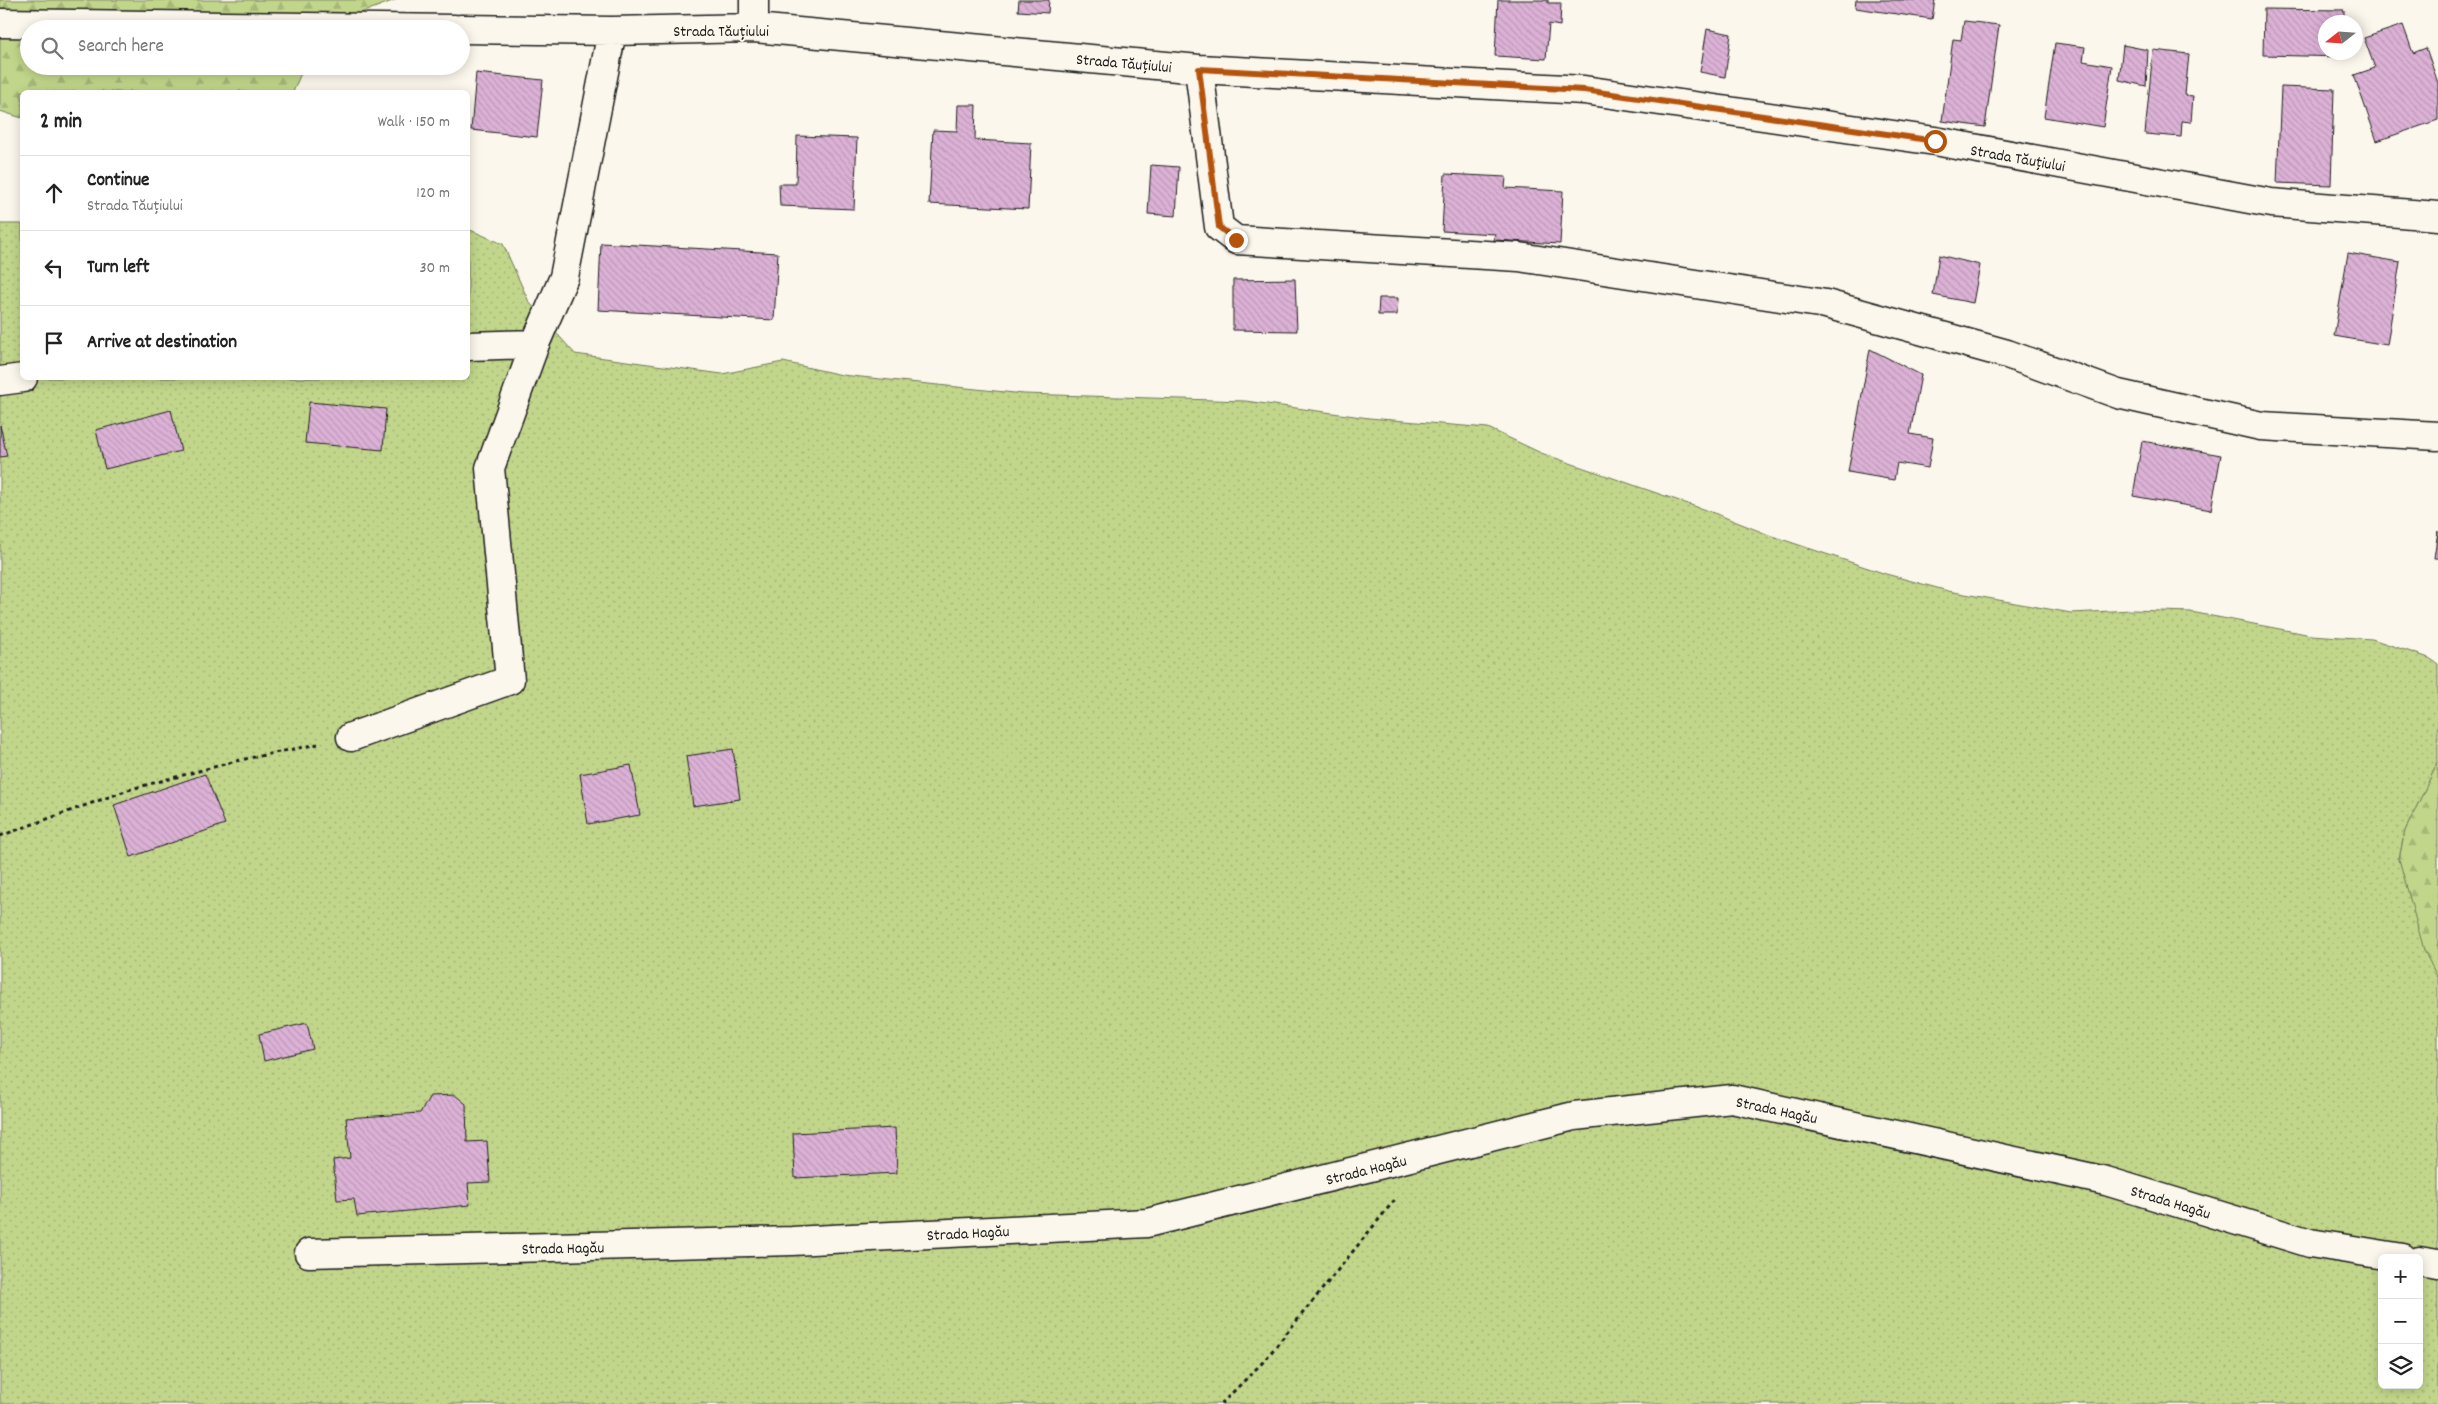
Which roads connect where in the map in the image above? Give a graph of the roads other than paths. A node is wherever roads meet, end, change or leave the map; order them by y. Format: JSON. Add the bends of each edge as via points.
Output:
{"nodes":[{"id":1,"x":754,"y":0,"type":"edge"},
{"id":2,"x":0,"y":23,"type":"edge"},
{"id":3,"x":20,"y":23,"type":"edge"},
{"id":4,"x":754,"y":28,"type":"junction"},
{"id":5,"x":470,"y":29,"type":"edge"},
{"id":6,"x":612,"y":31,"type":"junction"},
{"id":7,"x":1199,"y":69,"type":"junction"},
{"id":8,"x":2438,"y":216,"type":"edge"},
{"id":9,"x":534,"y":344,"type":"junction"},
{"id":10,"x":470,"y":346,"type":"edge"},
{"id":11,"x":20,"y":378,"type":"edge"},
{"id":12,"x":0,"y":381,"type":"edge"},
{"id":13,"x":2438,"y":436,"type":"edge"},
{"id":14,"x":351,"y":737,"type":"road end"},
{"id":15,"x":309,"y":1253,"type":"dead end"},
{"id":16,"x":2378,"y":1254,"type":"edge"},
{"id":17,"x":2423,"y":1261,"type":"edge"},
{"id":18,"x":2438,"y":1264,"type":"edge"}],
"edges":[{"from":1,"to":4,"type":"street"},
{"from":2,"to":3,"type":"street"},
{"from":4,"to":6,"type":"street","name":"Strada Tăuțiului"},
{"from":4,"to":7,"type":"street","name":"Strada Tăuțiului"},
{"from":5,"to":6,"type":"street","name":"Strada Tăuțiului"},
{"from":6,"to":9,"type":"street","via":[[564,277]]},
{"from":7,"to":8,"type":"street","name":"Strada Tăuțiului","via":[[1584,90],[1935,141],[2271,203]]},
{"from":7,"to":13,"type":"street","via":[[1219,227],[1236,240],[1519,257],[1826,304],[2007,354],[2118,394],[2261,426]]},
{"from":9,"to":10,"type":"street"},
{"from":9,"to":14,"type":"street","via":[[490,468],[510,680]]},
{"from":11,"to":12,"type":"street"},
{"from":15,"to":16,"type":"street","name":"Strada Hagău","via":[[792,1242],[1147,1223],[1574,1116],[1732,1099],[2106,1181],[2310,1243]]},
{"from":17,"to":18,"type":"street"}]}
